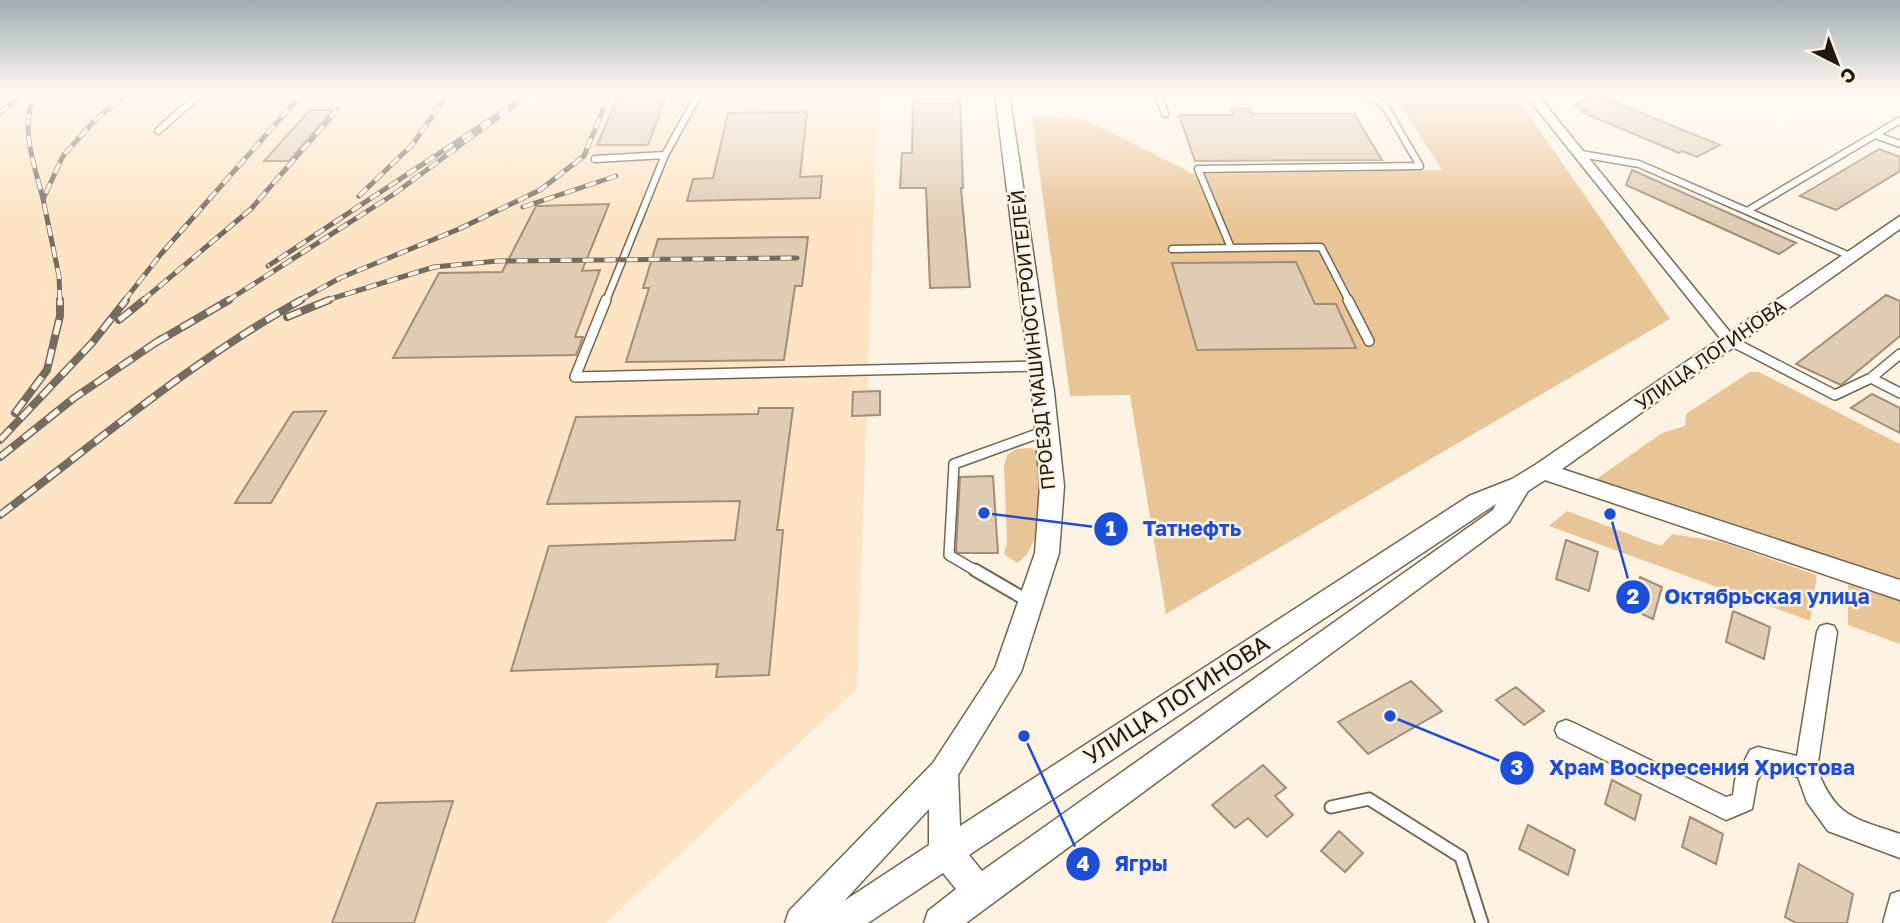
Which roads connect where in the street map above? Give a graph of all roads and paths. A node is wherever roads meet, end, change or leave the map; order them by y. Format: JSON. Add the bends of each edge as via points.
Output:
{"nodes":[{"id":1,"x":675,"y":136,"type":"edge"},
{"id":2,"x":1008,"y":136,"type":"edge"},
{"id":3,"x":1403,"y":136,"type":"edge"},
{"id":4,"x":1566,"y":136,"type":"edge"},
{"id":5,"x":1873,"y":136,"type":"edge"},
{"id":6,"x":1878,"y":136,"type":"edge"},
{"id":7,"x":1900,"y":144,"type":"edge"},
{"id":8,"x":1581,"y":154,"type":"junction"},
{"id":9,"x":665,"y":155,"type":"junction"},
{"id":10,"x":595,"y":159,"type":"dead end"},
{"id":11,"x":1747,"y":211,"type":"junction"},
{"id":12,"x":1898,"y":224,"type":"edge"},
{"id":13,"x":1231,"y":248,"type":"junction"},
{"id":14,"x":1172,"y":250,"type":"dead end"},
{"id":15,"x":1850,"y":256,"type":"junction"},
{"id":16,"x":1369,"y":341,"type":"dead end"},
{"id":17,"x":1729,"y":341,"type":"junction"},
{"id":18,"x":1900,"y":354,"type":"edge"},
{"id":19,"x":1039,"y":366,"type":"junction"},
{"id":20,"x":1871,"y":378,"type":"junction"},
{"id":21,"x":1900,"y":393,"type":"edge"},
{"id":22,"x":1045,"y":431,"type":"junction"},
{"id":23,"x":1531,"y":478,"type":"junction"},
{"id":24,"x":1900,"y":590,"type":"edge"},
{"id":25,"x":1031,"y":603,"type":"junction"},
{"id":26,"x":1826,"y":632,"type":"dead end"},
{"id":27,"x":1566,"y":730,"type":"dead end"},
{"id":28,"x":1806,"y":769,"type":"junction"},
{"id":29,"x":943,"y":773,"type":"junction"},
{"id":30,"x":1331,"y":807,"type":"dead end"},
{"id":31,"x":1900,"y":846,"type":"edge"},
{"id":32,"x":945,"y":852,"type":"junction"},
{"id":33,"x":979,"y":892,"type":"junction"},
{"id":34,"x":1900,"y":903,"type":"edge"},
{"id":35,"x":801,"y":923,"type":"edge"},
{"id":36,"x":839,"y":923,"type":"edge"},
{"id":37,"x":940,"y":923,"type":"edge"},
{"id":38,"x":1482,"y":923,"type":"edge"},
{"id":39,"x":1896,"y":923,"type":"edge"}],
"edges":[{"from":1,"to":9,"type":"lane"},
{"from":2,"to":19,"type":"main road","name":"ПРОЕЗД МАШИНОСТРОИТЕЛЕЙ"},
{"from":3,"to":13,"type":"lane","via":[[1420,166],[1198,169]]},
{"from":4,"to":8,"type":"street"},
{"from":5,"to":11,"type":"lane"},
{"from":6,"to":7,"type":"lane"},
{"from":8,"to":11,"type":"lane","via":[[1639,164]]},
{"from":8,"to":17,"type":"street"},
{"from":9,"to":10,"type":"lane"},
{"from":9,"to":19,"type":"lane","via":[[575,377]]},
{"from":11,"to":15,"type":"lane"},
{"from":12,"to":15,"type":"main road","name":"УЛИЦА ЛОГИНОВА"},
{"from":13,"to":14,"type":"lane"},
{"from":13,"to":16,"type":"lane","via":[[1321,247]]},
{"from":15,"to":17,"type":"main road","name":"УЛИЦА ЛОГИНОВА"},
{"from":17,"to":20,"type":"lane","via":[[1835,395]]},
{"from":17,"to":23,"type":"main road","name":"УЛИЦА ЛОГИНОВА"},
{"from":18,"to":20,"type":"lane"},
{"from":19,"to":22,"type":"main road","name":"ПРОЕЗД МАШИНОСТРОИТЕЛЕЙ"},
{"from":20,"to":21,"type":"lane"},
{"from":22,"to":25,"type":"main road","name":"ПРОЕЗД МАШИНОСТРОИТЕЛЕЙ","via":[[1052,486],[1047,553]]},
{"from":22,"to":25,"type":"lane","via":[[954,464],[949,555]]},
{"from":23,"to":24,"type":"main road"},
{"from":23,"to":32,"type":"main road","name":"УЛИЦА ЛОГИНОВА","via":[[1477,502]]},
{"from":23,"to":33,"type":"main road","name":"УЛИЦА ЛОГИНОВА","via":[[1501,516]]},
{"from":25,"to":29,"type":"main road","name":"ПРОЕЗД МАШИНОСТРОИТЕЛЕЙ","via":[[1007,672]]},
{"from":26,"to":28,"type":"street"},
{"from":27,"to":28,"type":"street","via":[[1727,809],[1744,801],[1746,780],[1758,757]]},
{"from":28,"to":31,"type":"street","via":[[1815,794],[1836,823]]},
{"from":29,"to":32,"type":"main road"},
{"from":29,"to":35,"type":"main road","name":"ПРОЕЗД МАШИНОСТРОИТЕЛЕЙ"},
{"from":30,"to":38,"type":"lane","via":[[1370,799],[1461,857]]},
{"from":32,"to":33,"type":"main road"},
{"from":32,"to":36,"type":"main road","name":"УЛИЦА ЛОГИНОВА"},
{"from":33,"to":37,"type":"main road","name":"УЛИЦА ЛОГИНОВА"},
{"from":34,"to":39,"type":"street"}]}
